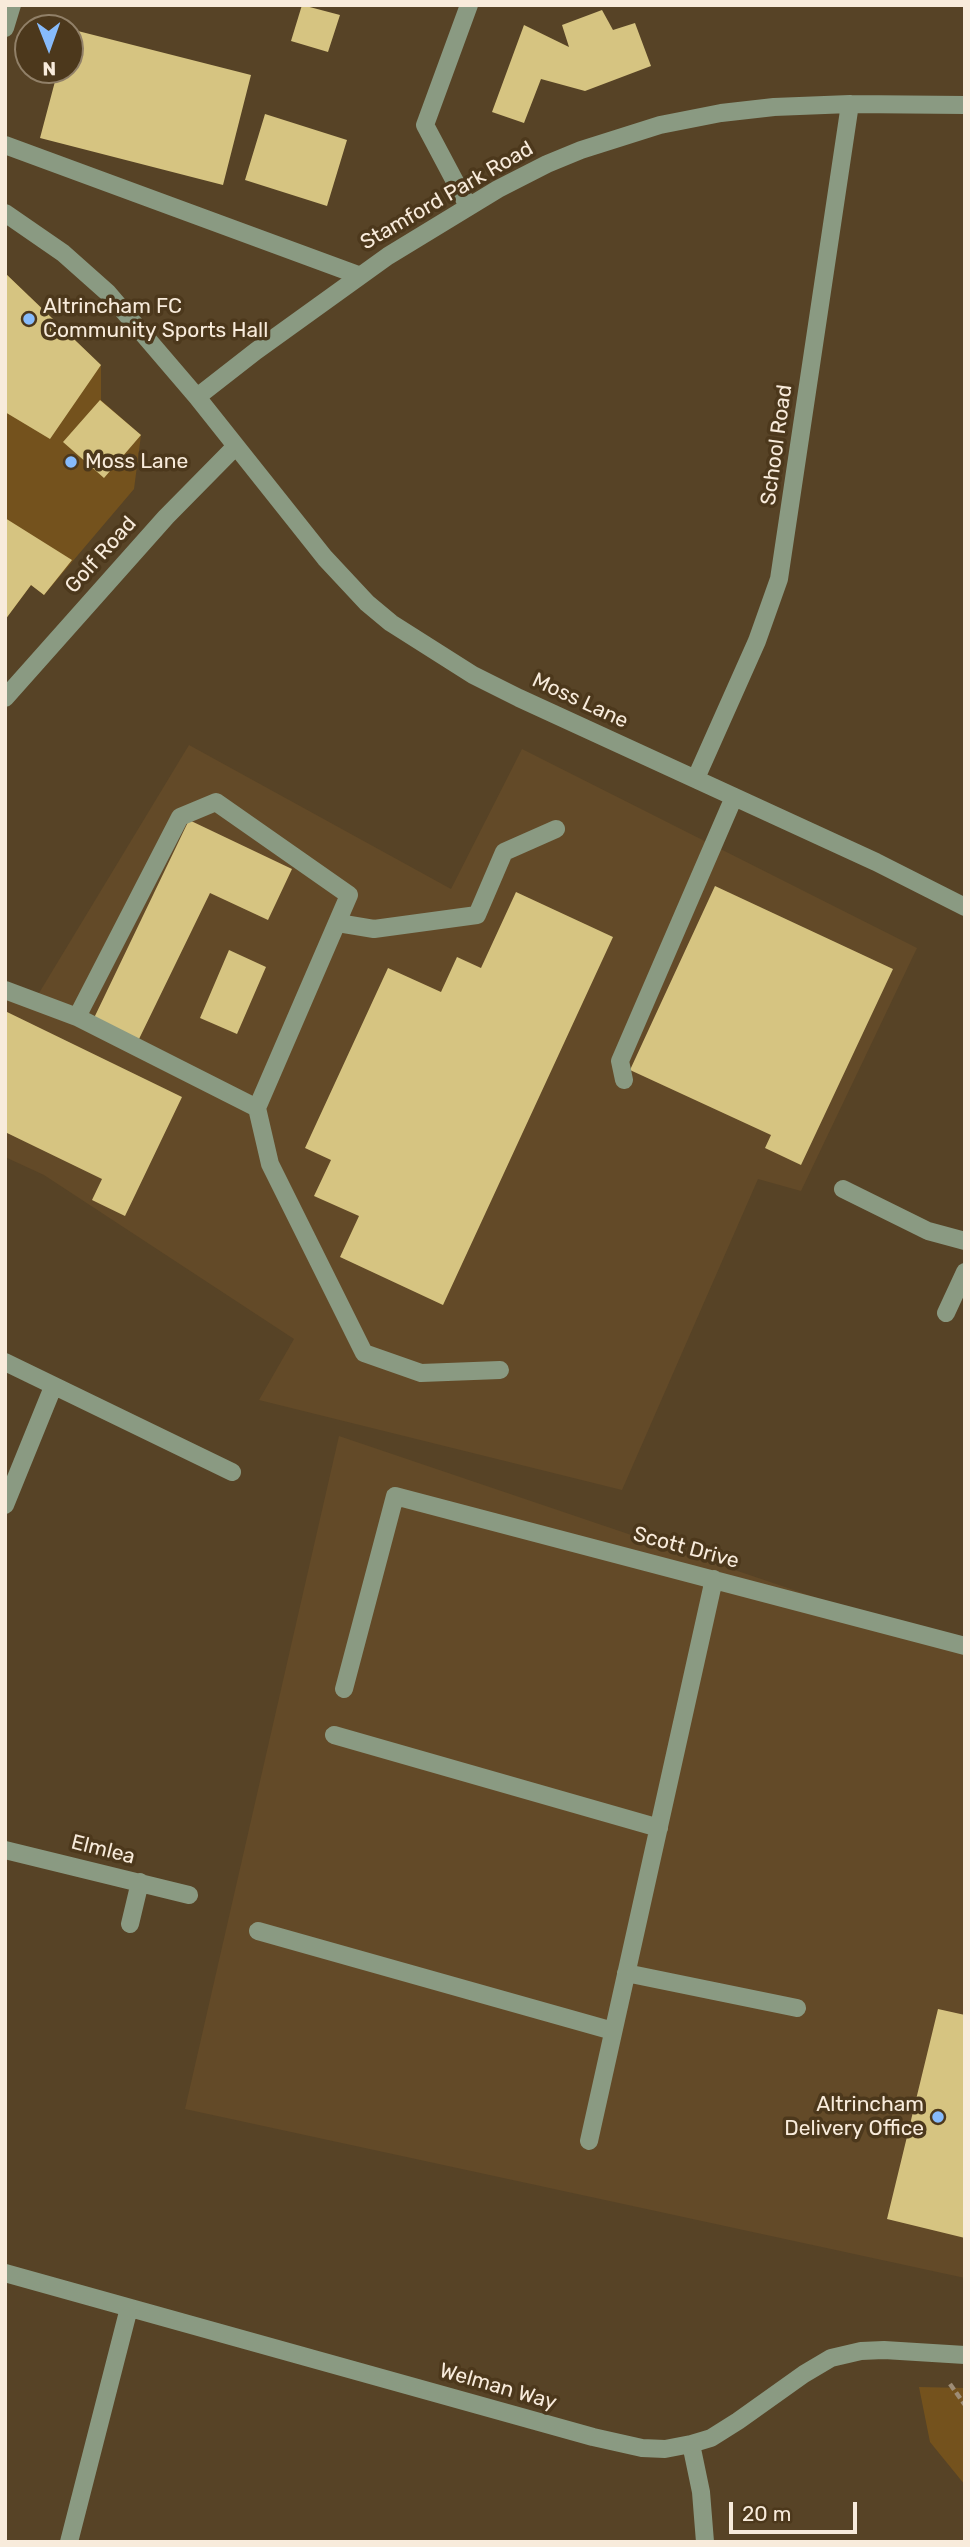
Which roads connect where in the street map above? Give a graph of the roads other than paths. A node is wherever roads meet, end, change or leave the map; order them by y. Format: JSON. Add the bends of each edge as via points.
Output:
{"nodes":[{"id":1,"x":12,"y":5,"type":"edge"},
{"id":2,"x":469,"y":5,"type":"edge"},
{"id":3,"x":5,"y":28,"type":"edge"},
{"id":4,"x":850,"y":104,"type":"junction"},
{"id":5,"x":965,"y":105,"type":"edge"},
{"id":6,"x":5,"y":145,"type":"edge"},
{"id":7,"x":468,"y":206,"type":"junction"},
{"id":8,"x":5,"y":213,"type":"edge"},
{"id":9,"x":358,"y":275,"type":"junction"},
{"id":10,"x":197,"y":397,"type":"junction"},
{"id":11,"x":235,"y":447,"type":"junction"},
{"id":12,"x":5,"y":698,"type":"edge"},
{"id":13,"x":696,"y":778,"type":"junction"},
{"id":14,"x":734,"y":797,"type":"junction"},
{"id":15,"x":556,"y":830,"type":"dead end"},
{"id":16,"x":965,"y":907,"type":"edge"},
{"id":17,"x":338,"y":923,"type":"junction"},
{"id":18,"x":5,"y":990,"type":"edge"},
{"id":19,"x":78,"y":1017,"type":"junction"},
{"id":20,"x":624,"y":1080,"type":"dead end"},
{"id":21,"x":257,"y":1108,"type":"junction"},
{"id":22,"x":843,"y":1189,"type":"dead end"},
{"id":23,"x":965,"y":1241,"type":"edge"},
{"id":24,"x":965,"y":1272,"type":"edge"},
{"id":25,"x":946,"y":1313,"type":"dead end"},
{"id":26,"x":5,"y":1362,"type":"edge"},
{"id":27,"x":500,"y":1370,"type":"dead end"},
{"id":28,"x":53,"y":1387,"type":"junction"},
{"id":29,"x":232,"y":1472,"type":"dead end"},
{"id":30,"x":5,"y":1505,"type":"edge"},
{"id":31,"x":714,"y":1579,"type":"junction"},
{"id":32,"x":965,"y":1646,"type":"edge"},
{"id":33,"x":344,"y":1689,"type":"dead end"},
{"id":34,"x":334,"y":1735,"type":"dead end"},
{"id":35,"x":659,"y":1828,"type":"junction"},
{"id":36,"x":5,"y":1850,"type":"edge"},
{"id":37,"x":140,"y":1882,"type":"junction"},
{"id":38,"x":189,"y":1895,"type":"dead end"},
{"id":39,"x":130,"y":1924,"type":"dead end"},
{"id":40,"x":258,"y":1931,"type":"dead end"},
{"id":41,"x":626,"y":1973,"type":"junction"},
{"id":42,"x":797,"y":2008,"type":"dead end"},
{"id":43,"x":613,"y":2031,"type":"junction"},
{"id":44,"x":589,"y":2141,"type":"dead end"},
{"id":45,"x":5,"y":2273,"type":"edge"},
{"id":46,"x":129,"y":2308,"type":"junction"},
{"id":47,"x":965,"y":2356,"type":"edge"},
{"id":48,"x":691,"y":2444,"type":"junction"},
{"id":49,"x":69,"y":2542,"type":"edge"},
{"id":50,"x":705,"y":2542,"type":"edge"}],
"edges":[{"from":1,"to":3,"type":"street"},
{"from":2,"to":7,"type":"street","via":[[425,125]]},
{"from":4,"to":5,"type":"street","name":"Stamford Park Road"},
{"from":4,"to":7,"type":"street","name":"Stamford Park Road","via":[[774,107],[660,125],[547,164]]},
{"from":4,"to":13,"type":"street","name":"School Road","via":[[779,579],[757,641]]},
{"from":6,"to":9,"type":"street"},
{"from":7,"to":9,"type":"street","name":"Stamford Park Road"},
{"from":8,"to":10,"type":"street","name":"Moss Lane","via":[[88,274]]},
{"from":9,"to":10,"type":"street","name":"Stamford Park Road"},
{"from":10,"to":11,"type":"street","name":"Moss Lane"},
{"from":11,"to":12,"type":"street","name":"Golf Road","via":[[166,517]]},
{"from":11,"to":13,"type":"street","name":"Moss Lane","via":[[338,573],[391,623],[473,675]]},
{"from":13,"to":14,"type":"street","name":"Moss Lane"},
{"from":14,"to":16,"type":"street","name":"Moss Lane"},
{"from":14,"to":20,"type":"street","via":[[620,1061]]},
{"from":15,"to":17,"type":"street","via":[[504,852],[477,915],[374,929]]},
{"from":17,"to":19,"type":"street","via":[[349,895],[216,802],[180,817]]},
{"from":17,"to":21,"type":"street"},
{"from":18,"to":19,"type":"street"},
{"from":19,"to":21,"type":"street"},
{"from":21,"to":27,"type":"street","via":[[270,1164],[364,1353],[421,1373]]},
{"from":22,"to":23,"type":"street","via":[[928,1231]]},
{"from":24,"to":25,"type":"street"},
{"from":26,"to":28,"type":"street"},
{"from":28,"to":29,"type":"street"},
{"from":28,"to":30,"type":"street"},
{"from":31,"to":32,"type":"street","name":"Scott Drive"},
{"from":31,"to":33,"type":"street","name":"Scott Drive","via":[[395,1496]]},
{"from":31,"to":35,"type":"street"},
{"from":34,"to":35,"type":"street"},
{"from":35,"to":41,"type":"street"},
{"from":36,"to":37,"type":"street","name":"Elmlea"},
{"from":37,"to":38,"type":"street","name":"Elmlea"},
{"from":37,"to":39,"type":"street"},
{"from":40,"to":43,"type":"street"},
{"from":41,"to":42,"type":"street"},
{"from":41,"to":43,"type":"street"},
{"from":43,"to":44,"type":"street"},
{"from":45,"to":46,"type":"street","name":"Welman Way"},
{"from":46,"to":48,"type":"street","name":"Welman Way","via":[[593,2437],[642,2448]]},
{"from":46,"to":49,"type":"street"},
{"from":47,"to":48,"type":"street","name":"Welman Way","via":[[884,2350],[831,2358],[711,2438]]},
{"from":48,"to":50,"type":"street"}]}
